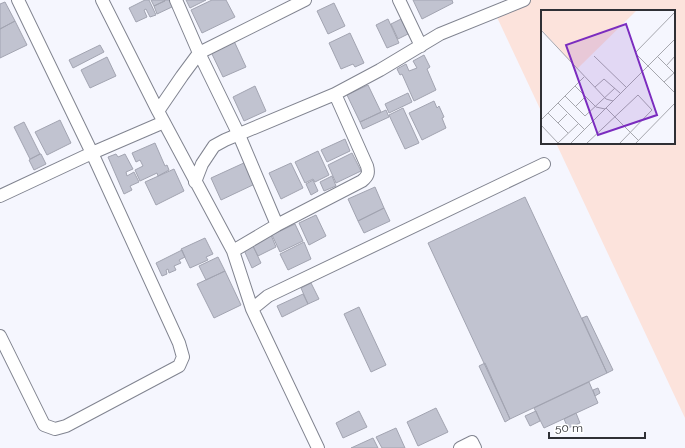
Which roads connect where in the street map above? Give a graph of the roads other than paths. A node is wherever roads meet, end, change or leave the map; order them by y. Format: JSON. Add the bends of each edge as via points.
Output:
{"nodes":[{"id":1,"x":18,"y":0,"type":"edge"},
{"id":2,"x":102,"y":0,"type":"edge"},
{"id":3,"x":176,"y":0,"type":"edge"},
{"id":4,"x":305,"y":0,"type":"edge"},
{"id":5,"x":399,"y":0,"type":"edge"},
{"id":6,"x":524,"y":0,"type":"edge"},
{"id":7,"x":287,"y":4,"type":"edge"},
{"id":8,"x":421,"y":46,"type":"junction"},
{"id":9,"x":199,"y":54,"type":"junction"},
{"id":10,"x":335,"y":94,"type":"junction"},
{"id":11,"x":161,"y":116,"type":"junction"},
{"id":12,"x":239,"y":135,"type":"junction"},
{"id":13,"x":92,"y":152,"type":"junction"},
{"id":14,"x":544,"y":164,"type":"dead end"},
{"id":15,"x":195,"y":182,"type":"junction"},
{"id":16,"x":0,"y":196,"type":"edge"},
{"id":17,"x":277,"y":225,"type":"junction"},
{"id":18,"x":233,"y":251,"type":"junction"},
{"id":19,"x":252,"y":309,"type":"junction"},
{"id":20,"x":0,"y":336,"type":"edge"},
{"id":21,"x":318,"y":448,"type":"edge"},
{"id":22,"x":460,"y":448,"type":"edge"},
{"id":23,"x":475,"y":448,"type":"edge"}],
"edges":[{"from":1,"to":13,"type":"street"},
{"from":2,"to":11,"type":"street"},
{"from":3,"to":9,"type":"street"},
{"from":4,"to":7,"type":"street"},
{"from":5,"to":8,"type":"street"},
{"from":6,"to":8,"type":"street","via":[[440,34]]},
{"from":7,"to":9,"type":"street"},
{"from":8,"to":10,"type":"street"},
{"from":9,"to":11,"type":"street","via":[[182,76]]},
{"from":9,"to":12,"type":"street"},
{"from":10,"to":12,"type":"street"},
{"from":10,"to":17,"type":"street","via":[[368,166],[367,177]]},
{"from":11,"to":13,"type":"street"},
{"from":11,"to":15,"type":"street"},
{"from":12,"to":15,"type":"street","via":[[214,146],[202,164]]},
{"from":12,"to":17,"type":"street"},
{"from":13,"to":16,"type":"street"},
{"from":13,"to":20,"type":"street","via":[[179,343],[183,357],[179,366],[66,426],[55,429],[44,424]]},
{"from":14,"to":19,"type":"street","via":[[268,296]]},
{"from":15,"to":18,"type":"street"},
{"from":17,"to":18,"type":"street"},
{"from":18,"to":19,"type":"street"},
{"from":19,"to":21,"type":"street"},
{"from":22,"to":23,"type":"street","via":[[472,442]]}]}
